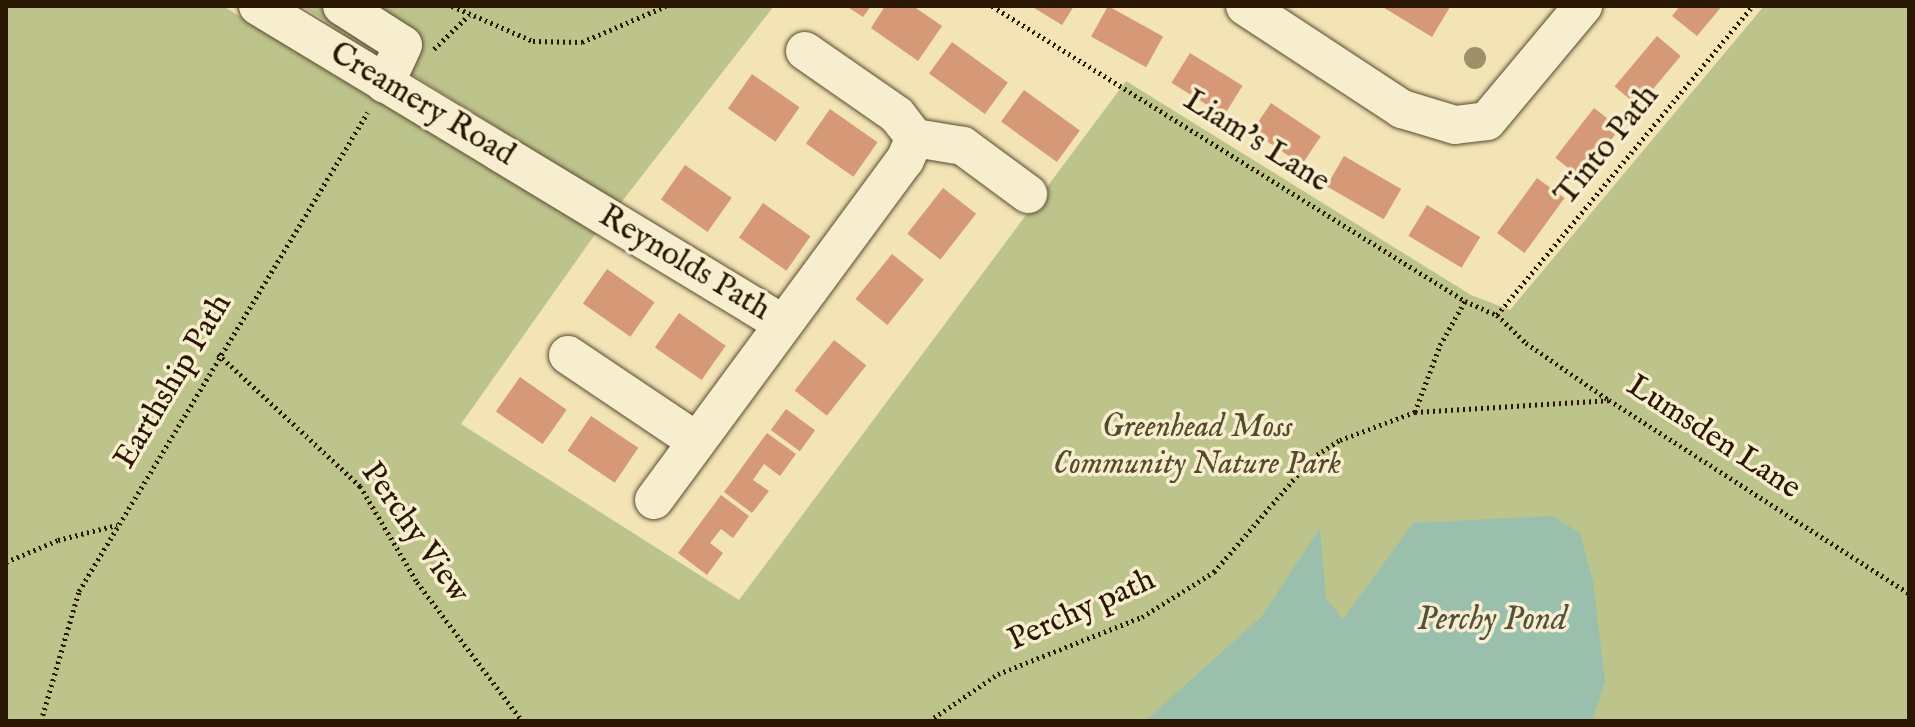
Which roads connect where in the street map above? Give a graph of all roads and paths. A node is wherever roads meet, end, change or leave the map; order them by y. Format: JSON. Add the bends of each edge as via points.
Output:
{"nodes":[{"id":1,"x":258,"y":6,"type":"edge"},
{"id":2,"x":342,"y":6,"type":"edge"},
{"id":3,"x":452,"y":6,"type":"edge"},
{"id":4,"x":666,"y":6,"type":"edge"},
{"id":5,"x":992,"y":6,"type":"edge"},
{"id":6,"x":1245,"y":6,"type":"edge"},
{"id":7,"x":1583,"y":6,"type":"edge"},
{"id":8,"x":1753,"y":6,"type":"edge"},
{"id":9,"x":805,"y":51,"type":"dead end"},
{"id":10,"x":385,"y":84,"type":"junction"},
{"id":11,"x":915,"y":138,"type":"junction"},
{"id":12,"x":1028,"y":194,"type":"dead end"},
{"id":13,"x":586,"y":204,"type":"joint"},
{"id":14,"x":1465,"y":301,"type":"junction"},
{"id":15,"x":1497,"y":315,"type":"junction"},
{"id":16,"x":780,"y":322,"type":"junction"},
{"id":17,"x":218,"y":354,"type":"junction"},
{"id":18,"x":568,"y":355,"type":"dead end"},
{"id":19,"x":1609,"y":400,"type":"junction"},
{"id":20,"x":1415,"y":412,"type":"junction"},
{"id":21,"x":696,"y":441,"type":"junction"},
{"id":22,"x":654,"y":500,"type":"dead end"},
{"id":23,"x":118,"y":524,"type":"junction"},
{"id":24,"x":6,"y":562,"type":"edge"},
{"id":25,"x":1909,"y":593,"type":"edge"},
{"id":26,"x":41,"y":721,"type":"edge"},
{"id":27,"x":522,"y":721,"type":"edge"},
{"id":28,"x":929,"y":721,"type":"edge"}],
"edges":[{"from":1,"to":10,"type":"street","name":"Creamery Road"},
{"from":2,"to":10,"type":"street","via":[[403,45]]},
{"from":3,"to":4,"type":"path","via":[[533,41],[582,42]]},
{"from":5,"to":14,"type":"path","name":"Liam's Lane"},
{"from":6,"to":7,"type":"street","via":[[1402,109],[1455,125],[1487,121]]},
{"from":8,"to":15,"type":"path","name":"Tinto Path"},
{"from":9,"to":11,"type":"street","via":[[897,115]]},
{"from":10,"to":13,"type":"street","name":"Creamery Road"},
{"from":10,"to":17,"type":"path","name":"Earthship Path"},
{"from":11,"to":12,"type":"street","via":[[963,146]]},
{"from":11,"to":16,"type":"street","via":[[905,160]]},
{"from":13,"to":16,"type":"street","name":"Reynolds Path"},
{"from":14,"to":15,"type":"path","name":"Liam's Lane"},
{"from":14,"to":20,"type":"path","via":[[1440,345]]},
{"from":15,"to":19,"type":"path","name":"Lumsden Lane","via":[[1526,343]]},
{"from":16,"to":21,"type":"street","name":"Reynolds Path"},
{"from":17,"to":23,"type":"path","name":"Earthship Path"},
{"from":17,"to":27,"type":"path","name":"Perchy View","via":[[360,486],[417,582]]},
{"from":18,"to":21,"type":"street"},
{"from":19,"to":20,"type":"path","name":"Perchy path"},
{"from":19,"to":25,"type":"path","name":"Lumsden Lane"},
{"from":20,"to":28,"type":"path","name":"Perchy path","via":[[1340,440],[1312,458],[1214,572],[1142,617],[998,674]]},
{"from":21,"to":22,"type":"street","name":"Reynolds Path"},
{"from":23,"to":24,"type":"path","via":[[58,540]]},
{"from":23,"to":26,"type":"path","name":"Earthship Path","via":[[79,591]]}]}
